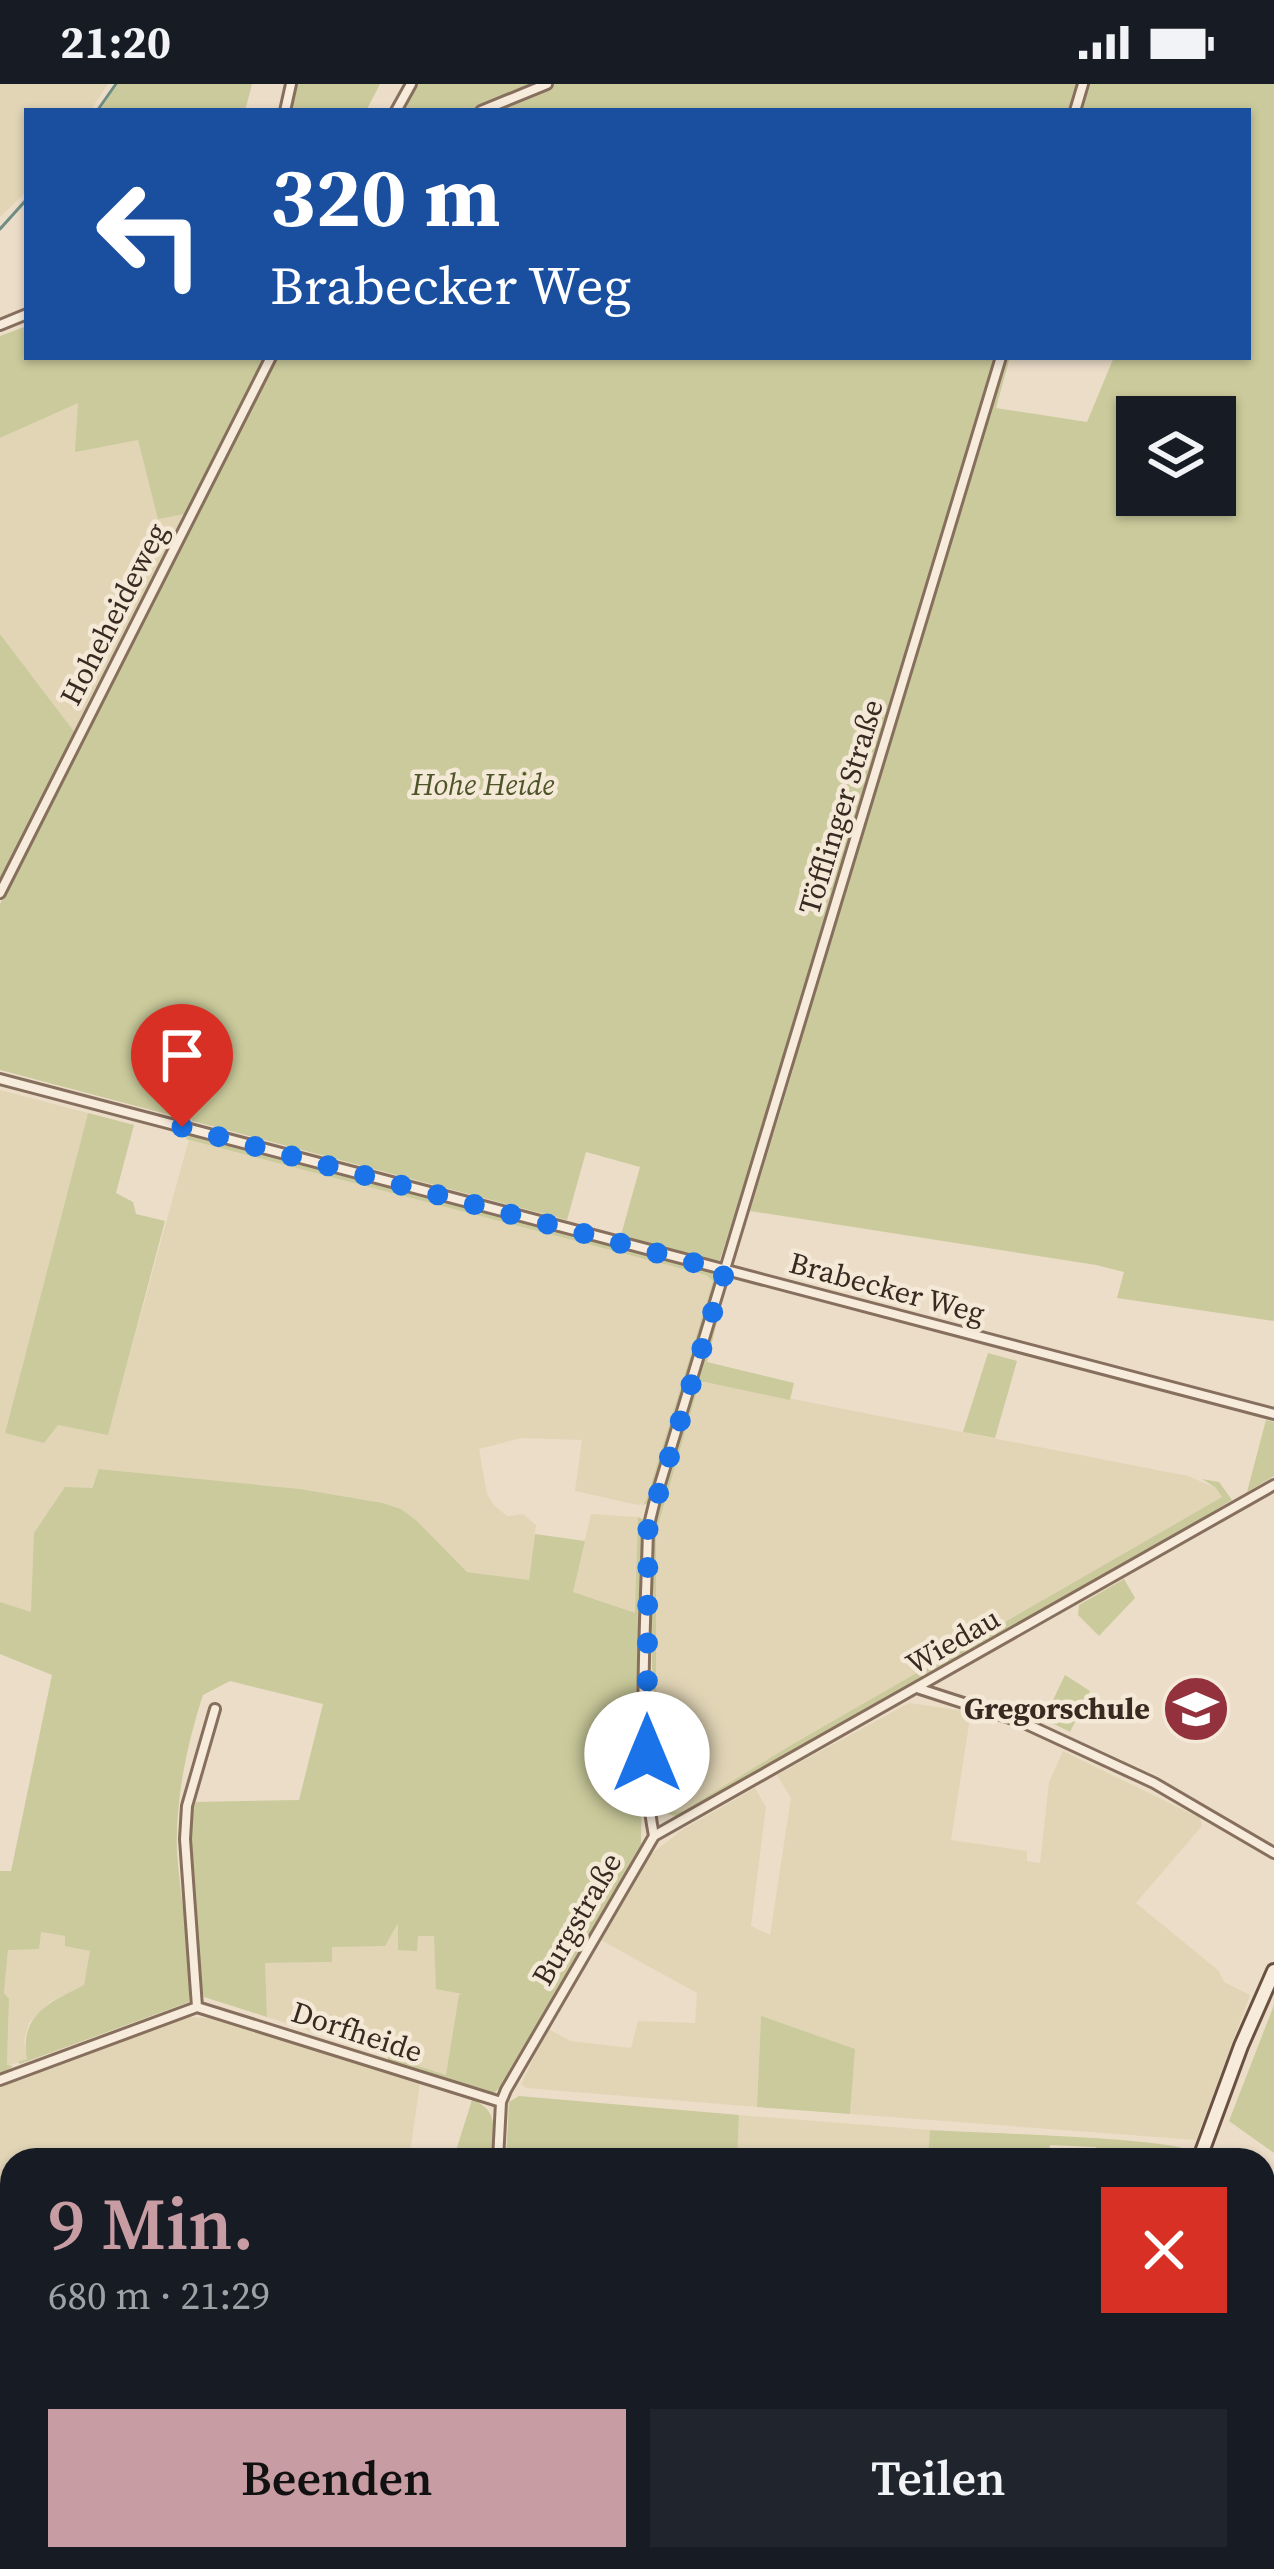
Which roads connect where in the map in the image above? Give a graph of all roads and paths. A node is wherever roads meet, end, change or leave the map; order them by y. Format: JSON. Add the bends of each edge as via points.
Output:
{"nodes":[{"id":1,"x":547,"y":84,"type":"edge"},
{"id":2,"x":488,"y":108,"type":"edge"},
{"id":3,"x":269,"y":360,"type":"edge"},
{"id":4,"x":999,"y":360,"type":"edge"},
{"id":5,"x":0,"y":893,"type":"edge"},
{"id":6,"x":0,"y":1079,"type":"edge"},
{"id":7,"x":725,"y":1271,"type":"junction"},
{"id":8,"x":1274,"y":1414,"type":"edge"},
{"id":9,"x":1274,"y":1485,"type":"edge"},
{"id":10,"x":919,"y":1688,"type":"junction"},
{"id":11,"x":215,"y":1709,"type":"dead end"},
{"id":12,"x":654,"y":1836,"type":"junction"},
{"id":13,"x":1274,"y":1852,"type":"edge"},
{"id":14,"x":1274,"y":1971,"type":"edge"},
{"id":15,"x":197,"y":2007,"type":"junction"},
{"id":16,"x":0,"y":2080,"type":"edge"},
{"id":17,"x":501,"y":2102,"type":"junction"},
{"id":18,"x":499,"y":2148,"type":"edge"},
{"id":19,"x":1204,"y":2148,"type":"edge"}],
"edges":[{"from":1,"to":2,"type":"street"},
{"from":3,"to":5,"type":"street","name":"Hoheheideweg"},
{"from":4,"to":7,"type":"street","name":"Töfflinger Straße"},
{"from":6,"to":7,"type":"street","name":"Brabecker Weg"},
{"from":7,"to":8,"type":"street","name":"Brabecker Weg"},
{"from":7,"to":12,"type":"street","name":"Burgstraße","via":[[648,1529]]},
{"from":9,"to":10,"type":"street","name":"Wiedau"},
{"from":10,"to":12,"type":"street","name":"Wiedau"},
{"from":10,"to":13,"type":"street","via":[[1022,1722]]},
{"from":11,"to":15,"type":"street","via":[[186,1822]]},
{"from":12,"to":17,"type":"street","name":"Burgstraße"},
{"from":14,"to":19,"type":"main road"},
{"from":15,"to":16,"type":"street"},
{"from":15,"to":17,"type":"street","name":"Dorfheide"},
{"from":17,"to":18,"type":"street","name":"Burgstraße"}]}
